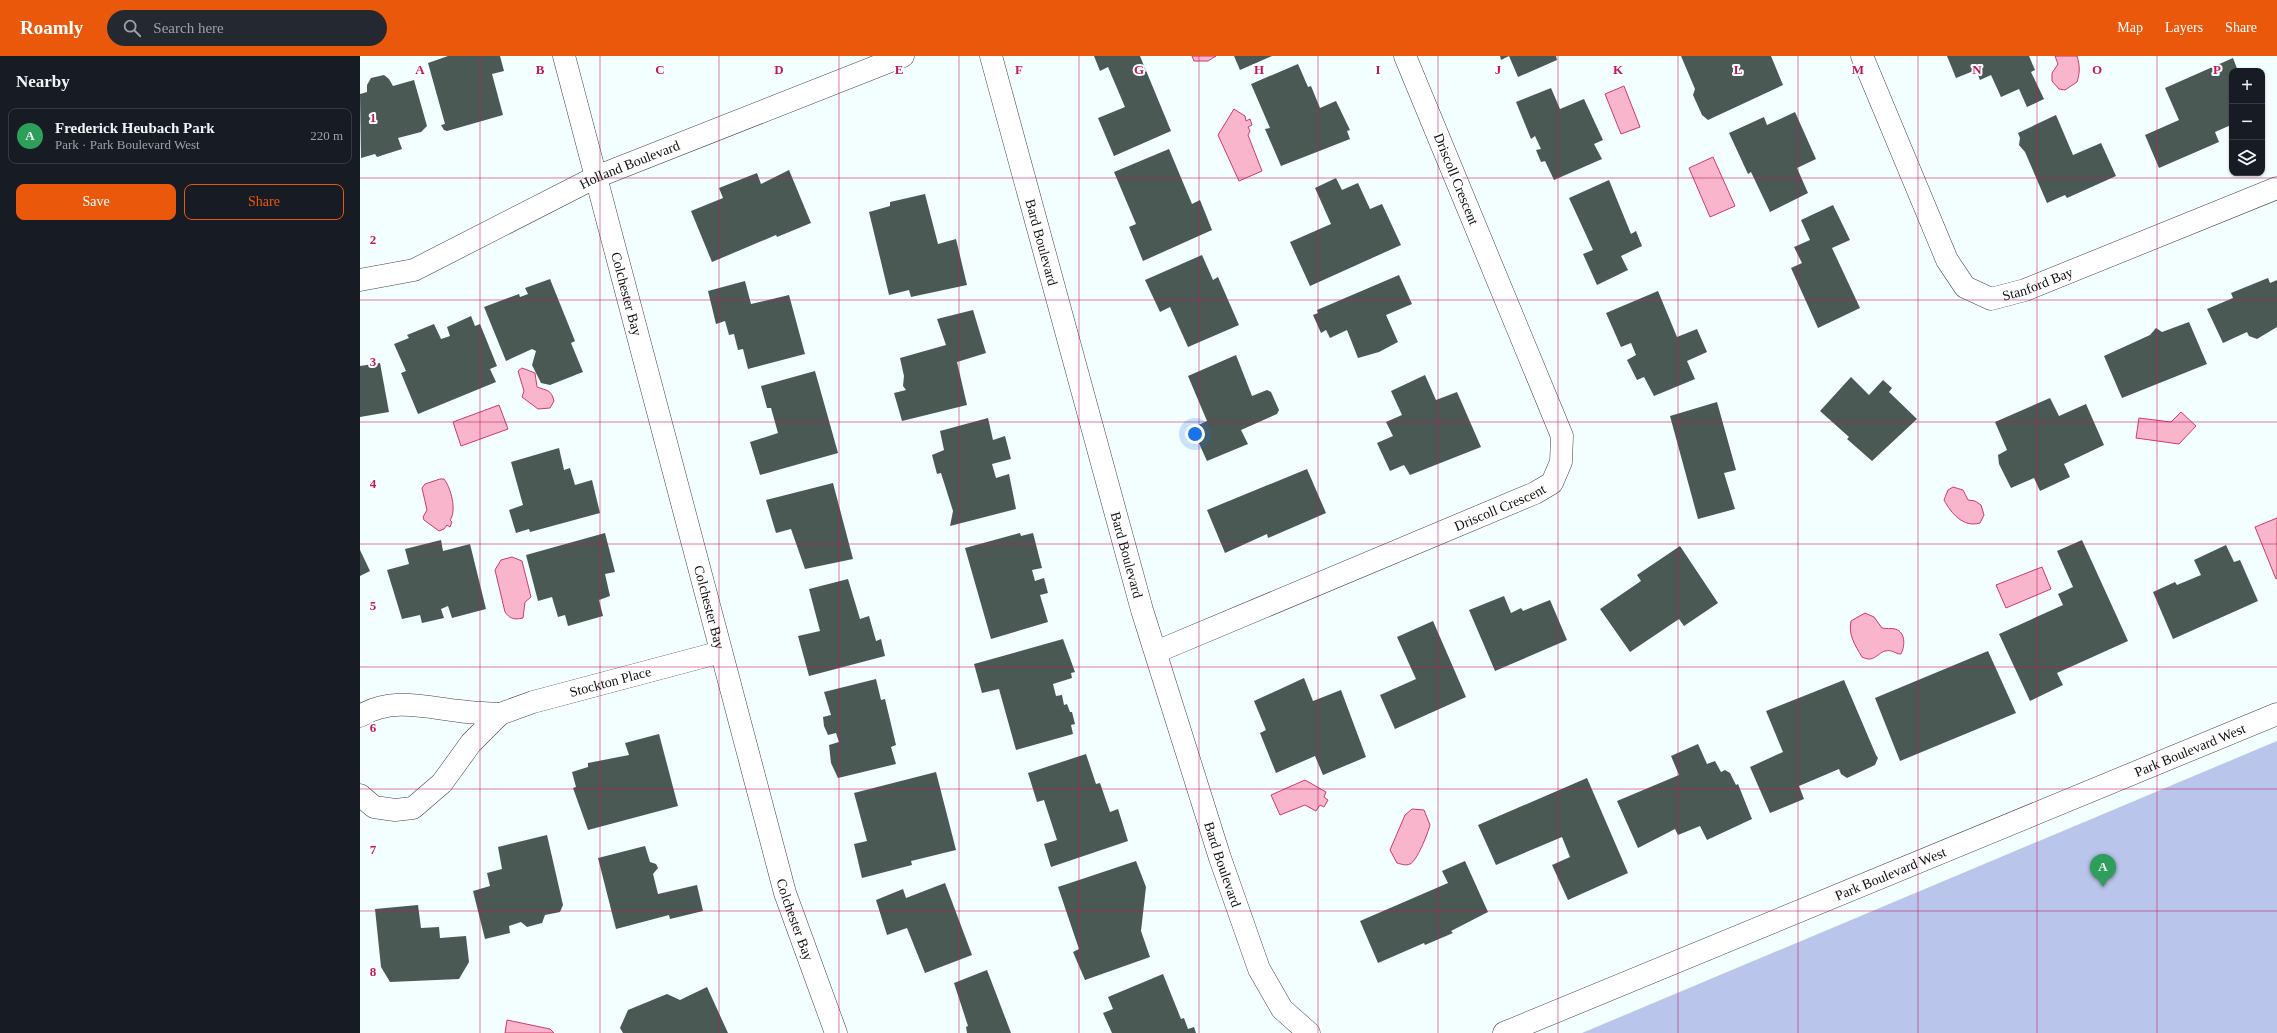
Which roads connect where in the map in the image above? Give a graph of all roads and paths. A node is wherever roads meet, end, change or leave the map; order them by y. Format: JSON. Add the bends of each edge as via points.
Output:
{"nodes":[{"id":1,"x":564,"y":56,"type":"edge"},
{"id":2,"x":903,"y":56,"type":"edge"},
{"id":3,"x":991,"y":56,"type":"edge"},
{"id":4,"x":1405,"y":56,"type":"edge"},
{"id":5,"x":1862,"y":56,"type":"edge"},
{"id":6,"x":596,"y":177,"type":"junction"},
{"id":7,"x":2277,"y":188,"type":"edge"},
{"id":8,"x":360,"y":280,"type":"edge"},
{"id":9,"x":721,"y":652,"type":"junction"},
{"id":10,"x":1156,"y":652,"type":"junction"},
{"id":11,"x":500,"y":714,"type":"junction"},
{"id":12,"x":2277,"y":714,"type":"edge"},
{"id":13,"x":360,"y":716,"type":"edge"},
{"id":14,"x":360,"y":795,"type":"edge"},
{"id":15,"x":836,"y":1033,"type":"edge"},
{"id":16,"x":1309,"y":1033,"type":"edge"},
{"id":17,"x":1504,"y":1033,"type":"edge"}],
"edges":[{"from":1,"to":6,"type":"street","name":"Colchester Bay"},
{"from":2,"to":6,"type":"street","name":"Holland Boulevard"},
{"from":3,"to":10,"type":"street","name":"Bard Boulevard","via":[[1142,610]]},
{"from":4,"to":10,"type":"street","name":"Driscoll Crescent","via":[[1562,436],[1561,462],[1552,483],[1535,493]]},
{"from":5,"to":7,"type":"street","name":"Stanford Bay","via":[[1947,260],[1965,287],[1991,299],[2025,290]]},
{"from":6,"to":8,"type":"street","name":"Holland Boulevard","via":[[414,270]]},
{"from":6,"to":9,"type":"street","name":"Colchester Bay"},
{"from":9,"to":11,"type":"street","name":"Stockton Place","via":[[533,702]]},
{"from":9,"to":15,"type":"street","name":"Colchester Bay","via":[[785,893]]},
{"from":10,"to":16,"type":"street","name":"Bard Boulevard","via":[[1222,865],[1259,969],[1282,1009]]},
{"from":11,"to":13,"type":"street","name":"Stockton Place","via":[[429,706],[389,705],[373,708]]},
{"from":11,"to":14,"type":"street","name":"Stockton Place","via":[[471,744],[442,783],[413,808],[395,810],[374,807]]},
{"from":12,"to":17,"type":"street","name":"Park Boulevard West"}]}
